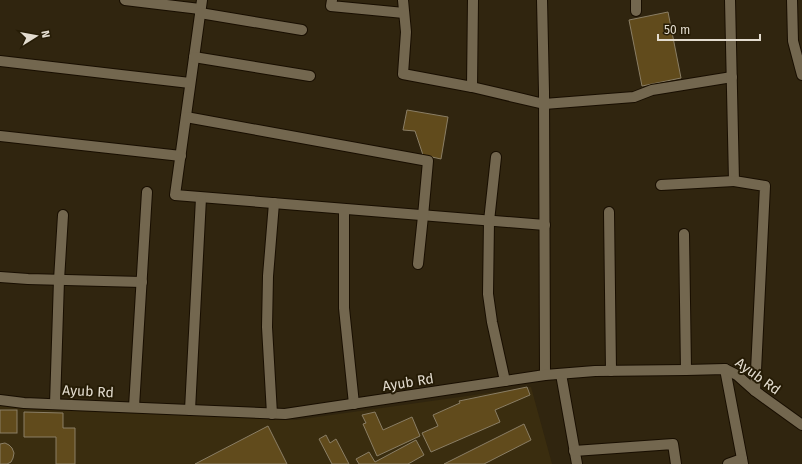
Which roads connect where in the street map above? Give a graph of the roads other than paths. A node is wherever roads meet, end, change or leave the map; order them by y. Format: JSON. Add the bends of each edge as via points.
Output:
{"nodes":[{"id":1,"x":125,"y":0,"type":"edge"},
{"id":2,"x":332,"y":0,"type":"edge"},
{"id":3,"x":404,"y":0,"type":"edge"},
{"id":4,"x":473,"y":0,"type":"edge"},
{"id":5,"x":542,"y":0,"type":"edge"},
{"id":6,"x":636,"y":0,"type":"edge"},
{"id":7,"x":730,"y":0,"type":"edge"},
{"id":8,"x":792,"y":0,"type":"edge"},
{"id":9,"x":201,"y":7,"type":"edge"},
{"id":10,"x":636,"y":11,"type":"dead end"},
{"id":11,"x":404,"y":13,"type":"junction"},
{"id":12,"x":302,"y":30,"type":"dead end"},
{"id":13,"x":798,"y":40,"type":"edge"},
{"id":14,"x":194,"y":56,"type":"junction"},
{"id":15,"x":0,"y":61,"type":"edge"},
{"id":16,"x":802,"y":75,"type":"edge"},
{"id":17,"x":310,"y":76,"type":"dead end"},
{"id":18,"x":732,"y":77,"type":"junction"},
{"id":19,"x":190,"y":83,"type":"junction"},
{"id":20,"x":472,"y":87,"type":"junction"},
{"id":21,"x":544,"y":104,"type":"junction"},
{"id":22,"x":186,"y":117,"type":"junction"},
{"id":23,"x":0,"y":136,"type":"edge"},
{"id":24,"x":181,"y":156,"type":"junction"},
{"id":25,"x":496,"y":157,"type":"dead end"},
{"id":26,"x":734,"y":181,"type":"junction"},
{"id":27,"x":661,"y":185,"type":"dead end"},
{"id":28,"x":147,"y":192,"type":"dead end"},
{"id":29,"x":201,"y":198,"type":"junction"},
{"id":30,"x":274,"y":203,"type":"junction"},
{"id":31,"x":344,"y":209,"type":"junction"},
{"id":32,"x":609,"y":212,"type":"dead end"},
{"id":33,"x":63,"y":215,"type":"dead end"},
{"id":34,"x":423,"y":216,"type":"junction"},
{"id":35,"x":489,"y":221,"type":"junction"},
{"id":36,"x":544,"y":225,"type":"junction"},
{"id":37,"x":684,"y":234,"type":"dead end"},
{"id":38,"x":418,"y":264,"type":"dead end"},
{"id":39,"x":0,"y":278,"type":"edge"},
{"id":40,"x":59,"y":280,"type":"junction"},
{"id":41,"x":142,"y":282,"type":"junction"},
{"id":42,"x":725,"y":369,"type":"junction"},
{"id":43,"x":686,"y":370,"type":"junction"},
{"id":44,"x":611,"y":371,"type":"junction"},
{"id":45,"x":560,"y":374,"type":"junction"},
{"id":46,"x":545,"y":375,"type":"junction"},
{"id":47,"x":505,"y":382,"type":"junction"},
{"id":48,"x":755,"y":391,"type":"junction"},
{"id":49,"x":0,"y":400,"type":"edge"},
{"id":50,"x":55,"y":404,"type":"junction"},
{"id":51,"x":354,"y":404,"type":"junction"},
{"id":52,"x":134,"y":408,"type":"junction"},
{"id":53,"x":190,"y":410,"type":"junction"},
{"id":54,"x":272,"y":414,"type":"junction"},
{"id":55,"x":802,"y":425,"type":"edge"},
{"id":56,"x":574,"y":451,"type":"junction"},
{"id":57,"x":743,"y":462,"type":"edge"},
{"id":58,"x":577,"y":464,"type":"edge"},
{"id":59,"x":676,"y":464,"type":"edge"},
{"id":60,"x":728,"y":464,"type":"edge"}],
"edges":[{"from":1,"to":9,"type":"street"},
{"from":2,"to":11,"type":"street","via":[[331,6]]},
{"from":3,"to":11,"type":"street"},
{"from":4,"to":20,"type":"street"},
{"from":5,"to":21,"type":"street"},
{"from":6,"to":10,"type":"street"},
{"from":7,"to":18,"type":"street"},
{"from":8,"to":13,"type":"street"},
{"from":9,"to":12,"type":"street"},
{"from":9,"to":14,"type":"street"},
{"from":11,"to":20,"type":"street","via":[[406,32],[403,74]]},
{"from":13,"to":16,"type":"street"},
{"from":14,"to":17,"type":"street"},
{"from":14,"to":19,"type":"street"},
{"from":15,"to":19,"type":"street"},
{"from":18,"to":21,"type":"street","via":[[652,90],[634,97]]},
{"from":18,"to":26,"type":"street"},
{"from":19,"to":22,"type":"street"},
{"from":20,"to":21,"type":"street"},
{"from":21,"to":36,"type":"street"},
{"from":22,"to":24,"type":"street"},
{"from":22,"to":34,"type":"street","via":[[428,161]]},
{"from":23,"to":24,"type":"street"},
{"from":24,"to":29,"type":"street","via":[[175,196]]},
{"from":25,"to":35,"type":"street"},
{"from":26,"to":27,"type":"street"},
{"from":26,"to":48,"type":"street","via":[[766,186]]},
{"from":28,"to":41,"type":"street"},
{"from":29,"to":30,"type":"street"},
{"from":29,"to":53,"type":"street"},
{"from":30,"to":31,"type":"street"},
{"from":30,"to":54,"type":"street","via":[[267,327]]},
{"from":31,"to":34,"type":"street"},
{"from":31,"to":51,"type":"street","via":[[344,308]]},
{"from":32,"to":44,"type":"street"},
{"from":33,"to":40,"type":"street"},
{"from":34,"to":35,"type":"street"},
{"from":34,"to":38,"type":"street"},
{"from":35,"to":36,"type":"street"},
{"from":35,"to":47,"type":"street","via":[[488,294]]},
{"from":36,"to":46,"type":"street"},
{"from":37,"to":43,"type":"street"},
{"from":39,"to":40,"type":"street"},
{"from":40,"to":41,"type":"street"},
{"from":40,"to":50,"type":"street"},
{"from":41,"to":52,"type":"street"},
{"from":42,"to":43,"type":"street","name":"Ayub Rd"},
{"from":42,"to":48,"type":"street","name":"Ayub Rd"},
{"from":42,"to":57,"type":"street"},
{"from":43,"to":44,"type":"street","name":"Ayub Rd"},
{"from":44,"to":45,"type":"street","name":"Ayub Rd"},
{"from":45,"to":46,"type":"street","name":"Ayub Rd"},
{"from":45,"to":56,"type":"street"},
{"from":46,"to":47,"type":"street","name":"Ayub Rd"},
{"from":47,"to":51,"type":"street","name":"Ayub Rd"},
{"from":48,"to":55,"type":"street","name":"Ayub Rd"},
{"from":49,"to":50,"type":"street","name":"Ayub Rd"},
{"from":50,"to":52,"type":"street","name":"Ayub Rd"},
{"from":51,"to":54,"type":"street","name":"Ayub Rd"},
{"from":52,"to":53,"type":"street","name":"Ayub Rd"},
{"from":53,"to":54,"type":"street","name":"Ayub Rd"},
{"from":56,"to":58,"type":"street"},
{"from":56,"to":59,"type":"street","via":[[673,444]]},
{"from":57,"to":60,"type":"street"}]}
